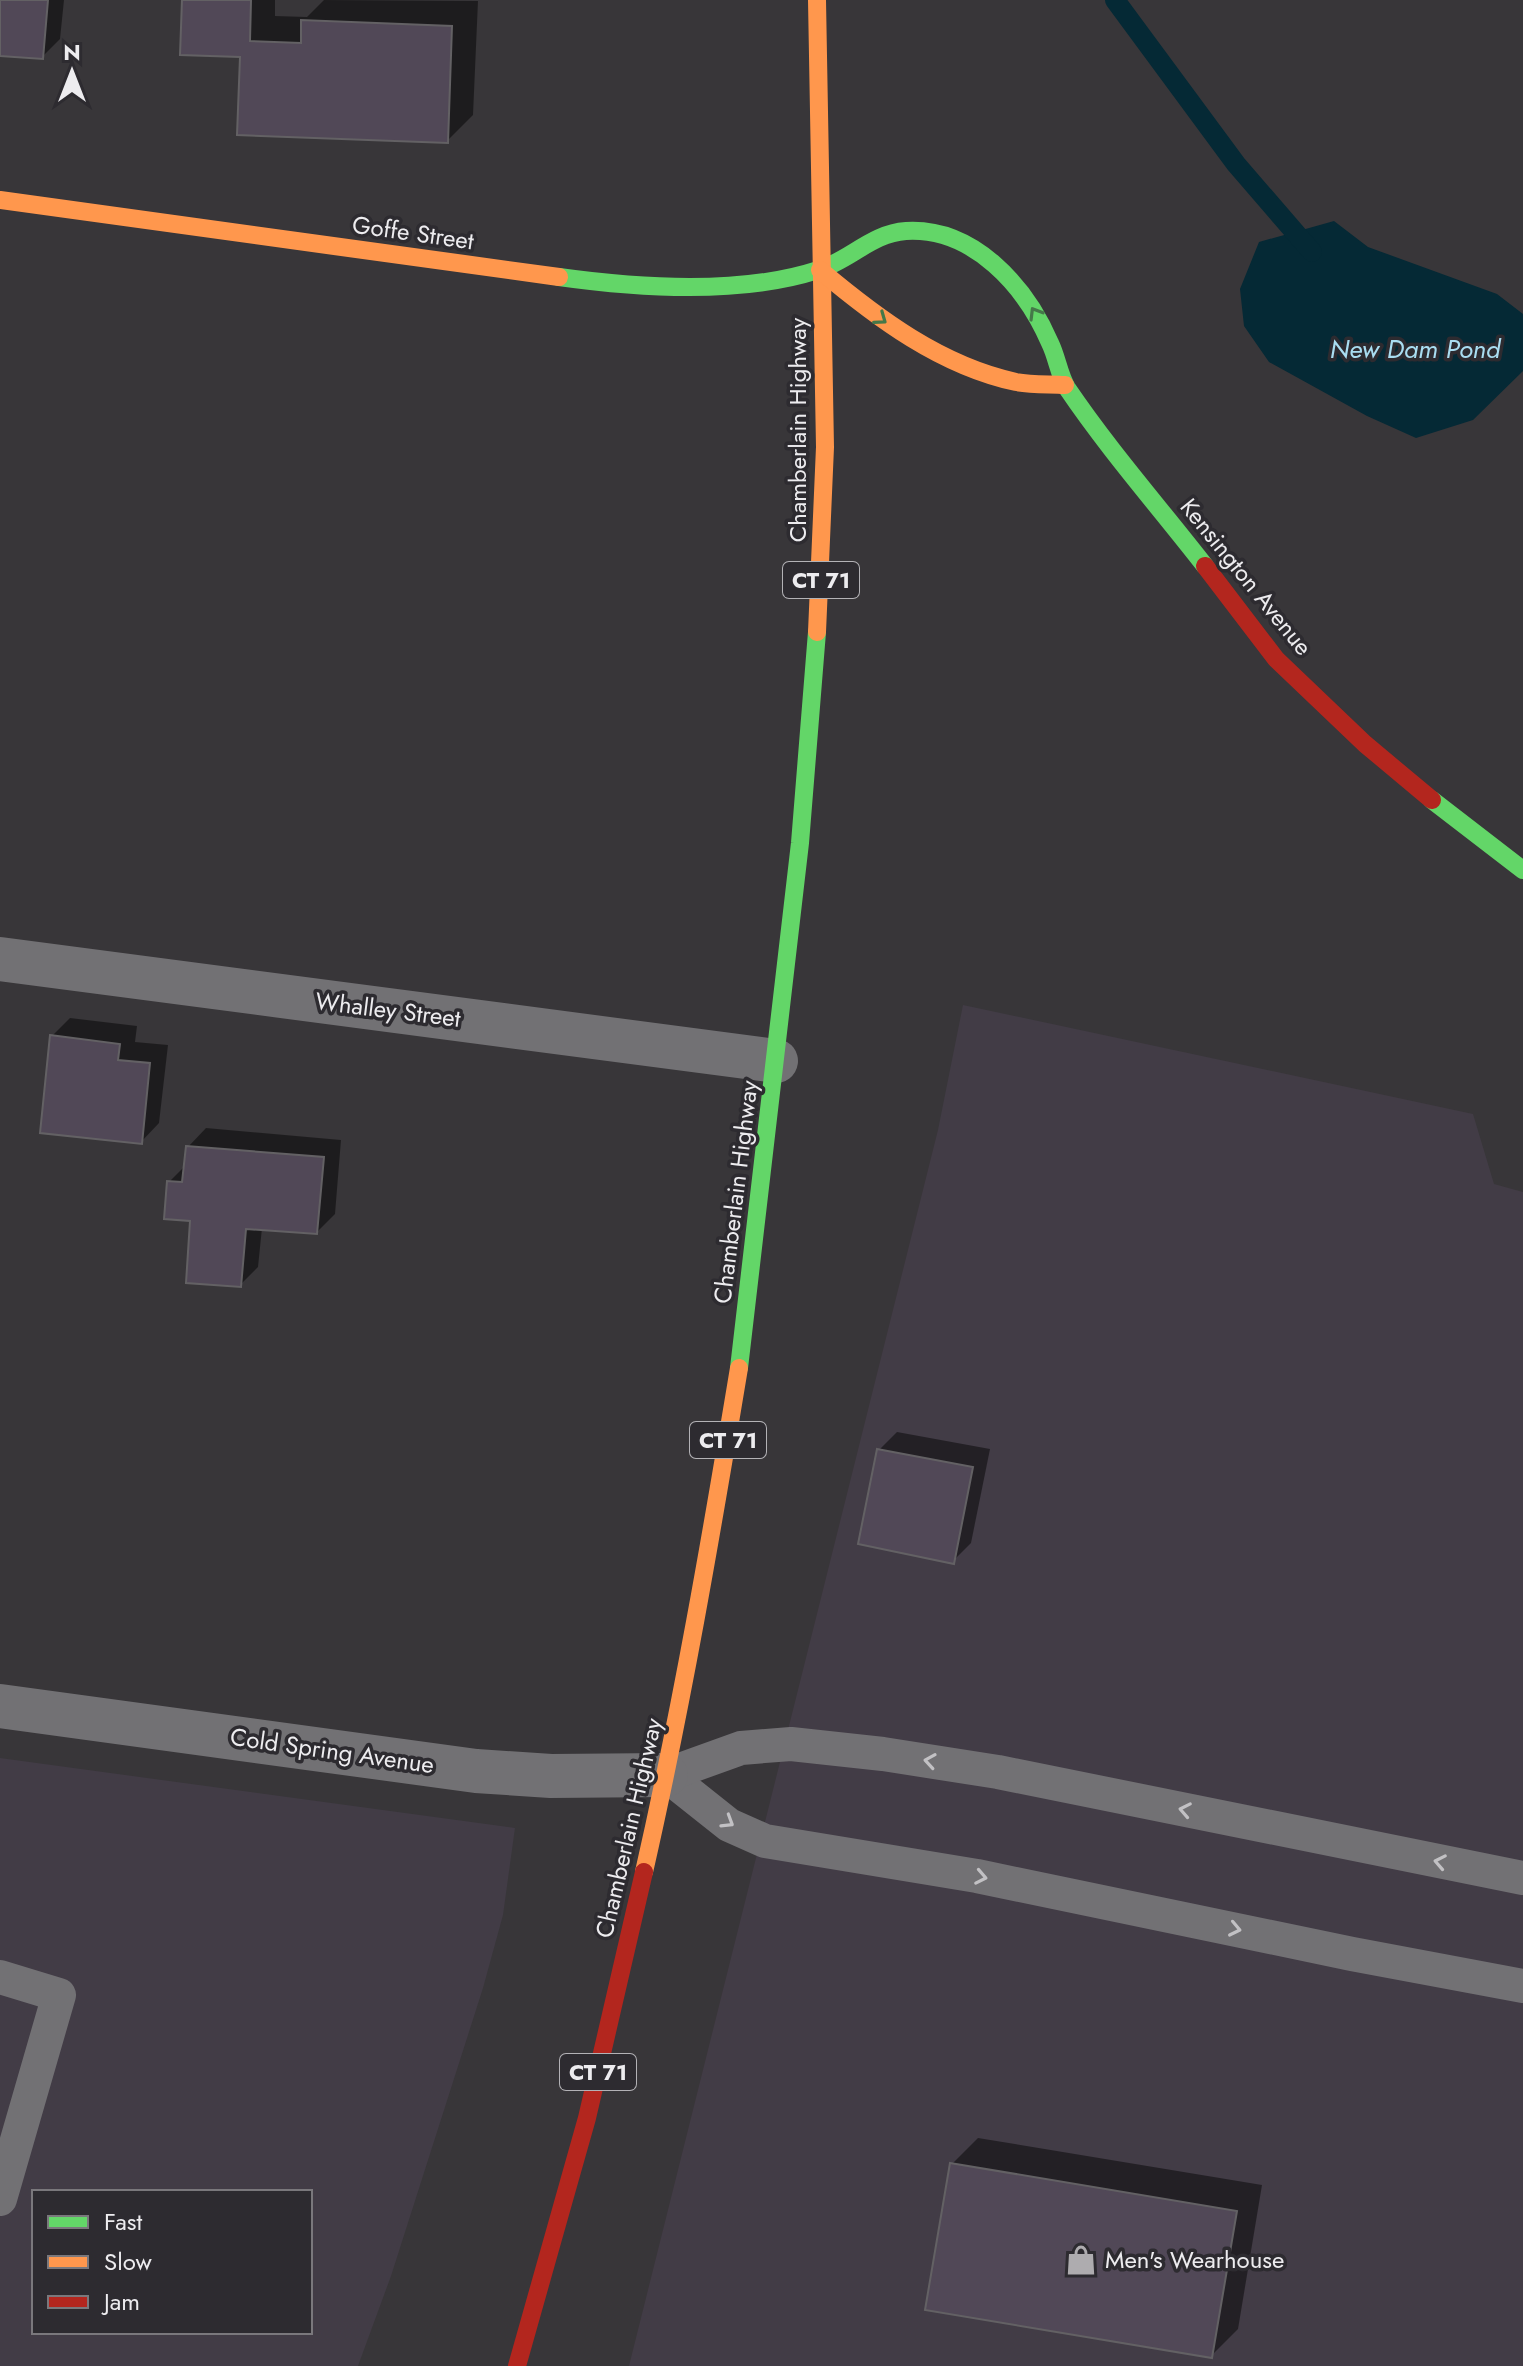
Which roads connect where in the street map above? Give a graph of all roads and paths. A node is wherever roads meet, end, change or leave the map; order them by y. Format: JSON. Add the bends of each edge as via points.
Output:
{"nodes":[{"id":1,"x":817,"y":0,"type":"edge"},
{"id":2,"x":0,"y":200,"type":"edge"},
{"id":3,"x":820,"y":270,"type":"junction"},
{"id":4,"x":1065,"y":385,"type":"junction"},
{"id":5,"x":1523,"y":870,"type":"edge"},
{"id":6,"x":0,"y":959,"type":"edge"},
{"id":7,"x":776,"y":1061,"type":"junction"},
{"id":8,"x":0,"y":1706,"type":"edge"},
{"id":9,"x":666,"y":1775,"type":"junction"},
{"id":10,"x":1523,"y":1878,"type":"edge"},
{"id":11,"x":0,"y":1977,"type":"edge"},
{"id":12,"x":1523,"y":1986,"type":"edge"},
{"id":13,"x":0,"y":2199,"type":"edge"},
{"id":14,"x":517,"y":2366,"type":"edge"}],
"edges":[{"from":1,"to":3,"type":"main road","name":"Chamberlain Highway","number":"CT 71"},
{"from":2,"to":3,"type":"main road","name":"Goffe Street","via":[[593,282],[752,284]]},
{"from":3,"to":4,"type":"main road","one_way":true,"via":[[891,326],[973,370],[1017,383]]},
{"from":4,"to":3,"type":"main road","name":"Kensington Avenue","one_way":true,"via":[[1034,308],[988,257],[942,234],[905,231],[873,240]]},
{"from":3,"to":7,"type":"main road","name":"Chamberlain Highway","number":"CT 71","via":[[825,447],[820,599]]},
{"from":4,"to":5,"type":"main road","name":"Kensington Avenue","via":[[1276,659],[1365,744]]},
{"from":6,"to":7,"type":"street","name":"Whalley Street"},
{"from":7,"to":9,"type":"main road","name":"Chamberlain Highway","number":"CT 71","via":[[724,1466]]},
{"from":8,"to":9,"type":"street","name":"Cold Spring Avenue","via":[[476,1771]]},
{"from":10,"to":9,"type":"lane","one_way":true,"via":[[998,1772],[883,1754],[791,1744],[741,1748]]},
{"from":9,"to":12,"type":"lane","one_way":true,"via":[[729,1825],[765,1841],[977,1876]]},
{"from":9,"to":14,"type":"main road","name":"Chamberlain Highway","number":"CT 71","via":[[587,2118]]},
{"from":11,"to":13,"type":"lane","via":[[59,1995]]}]}
